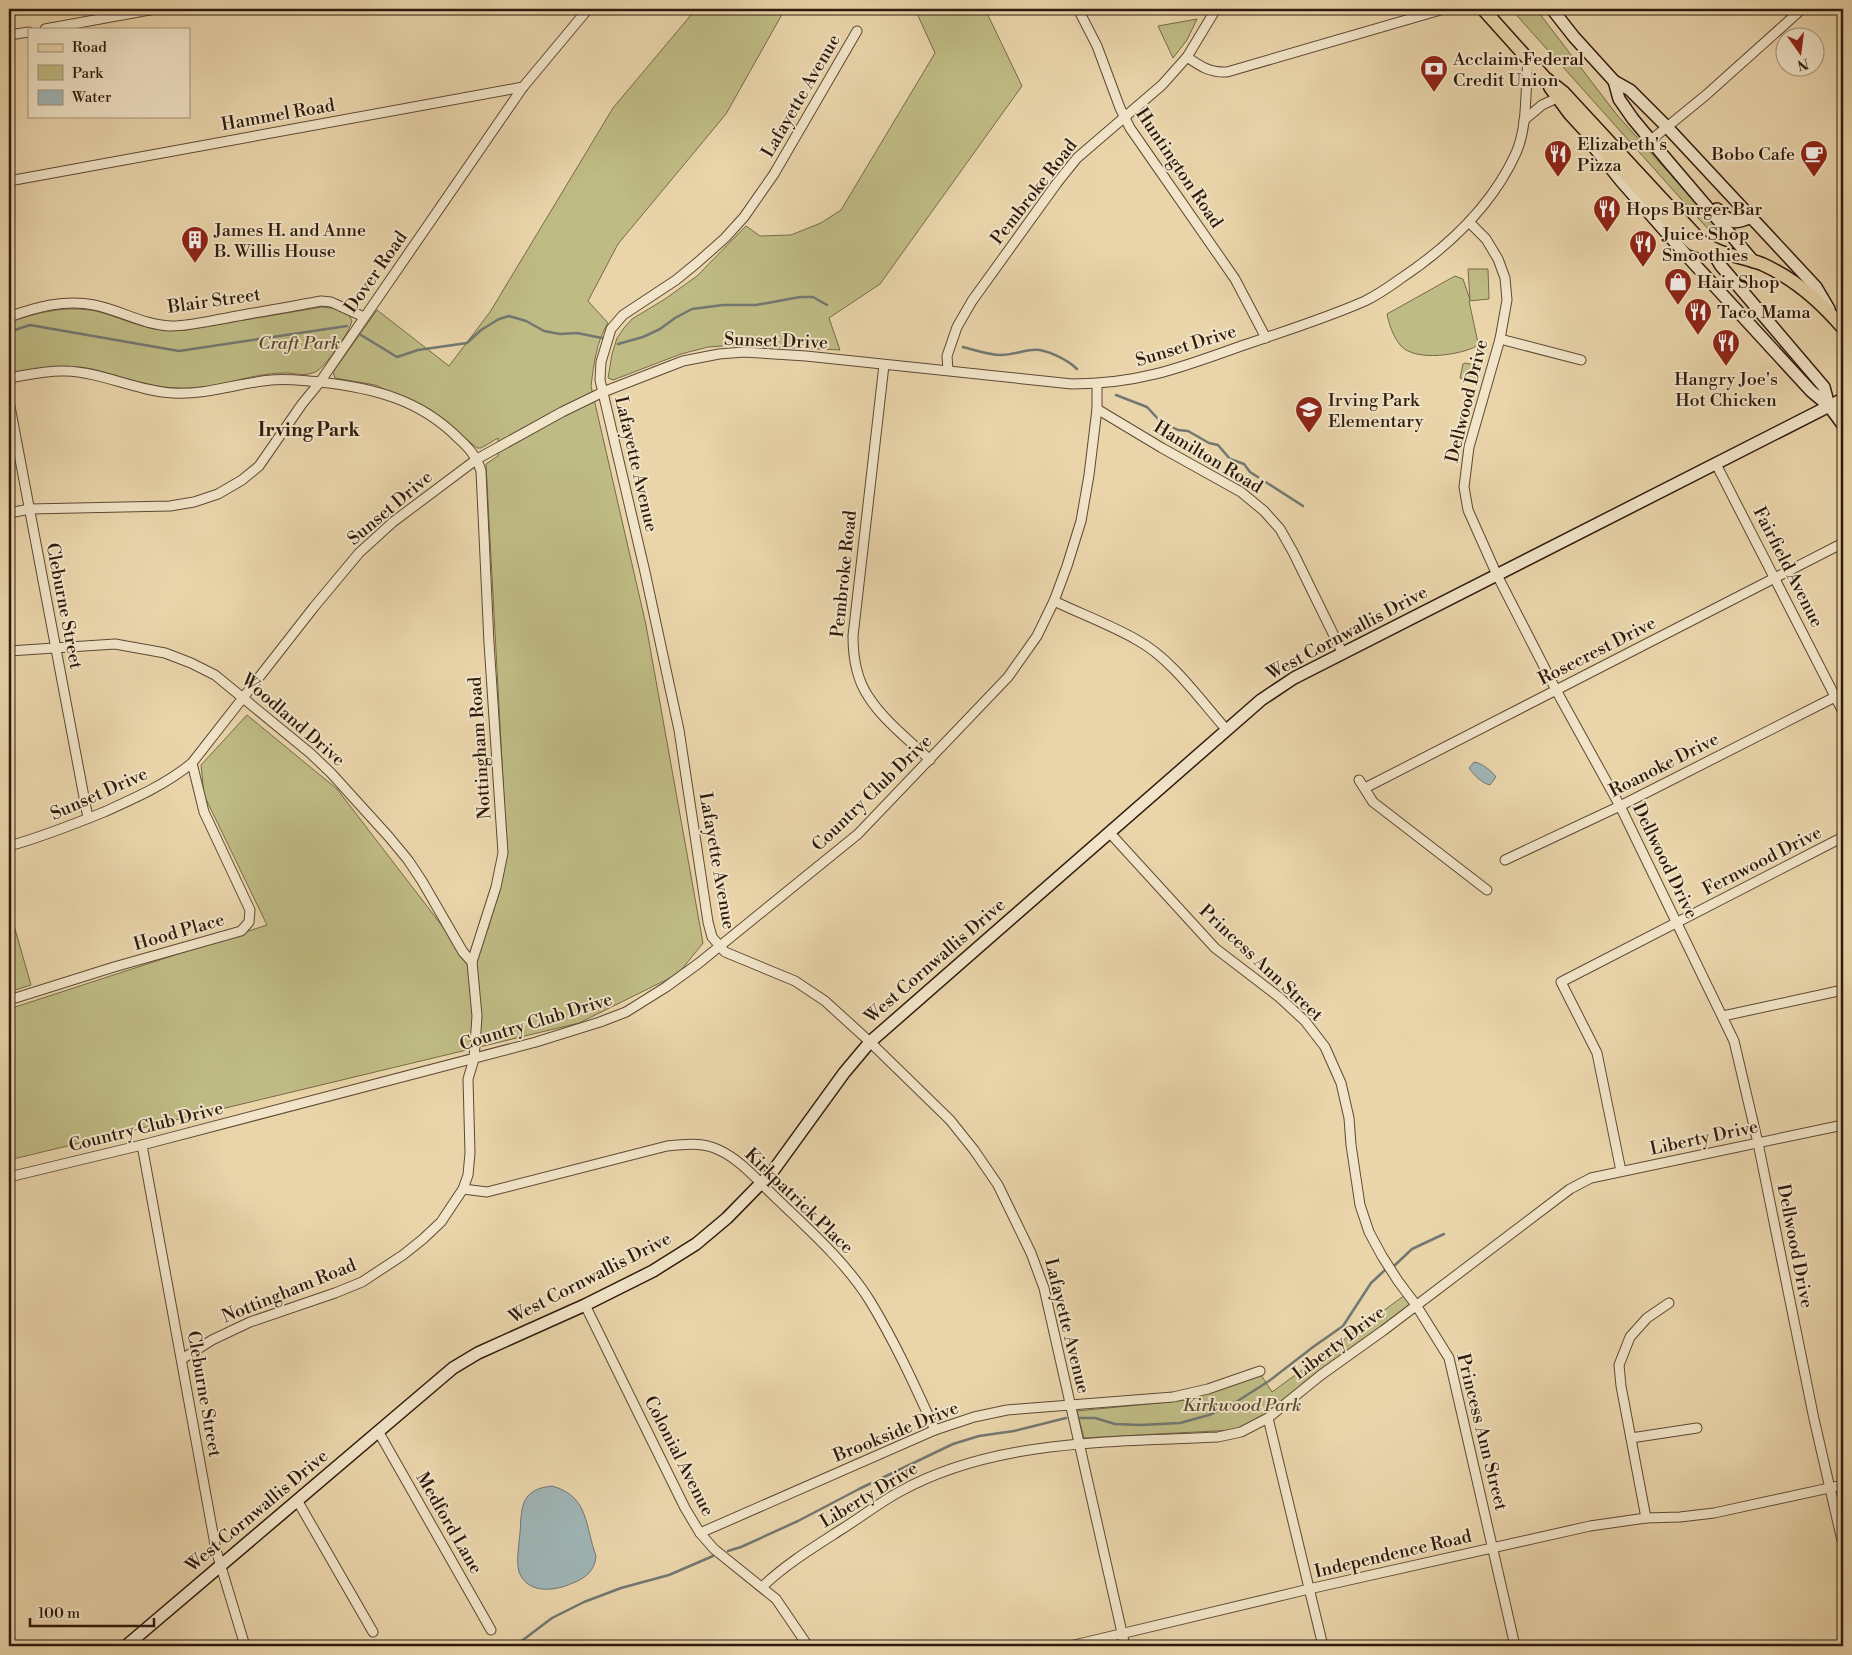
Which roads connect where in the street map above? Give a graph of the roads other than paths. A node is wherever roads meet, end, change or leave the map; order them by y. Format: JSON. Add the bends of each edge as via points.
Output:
{"nodes":[{"id":1,"x":155,"y":9,"type":"edge"},
{"id":2,"x":588,"y":9,"type":"edge"},
{"id":3,"x":1078,"y":9,"type":"edge"},
{"id":4,"x":1216,"y":9,"type":"edge"},
{"id":5,"x":1444,"y":9,"type":"edge"},
{"id":6,"x":1483,"y":9,"type":"edge"},
{"id":7,"x":1552,"y":9,"type":"edge"},
{"id":8,"x":1802,"y":9,"type":"edge"},
{"id":9,"x":50,"y":28,"type":"edge"},
{"id":10,"x":857,"y":31,"type":"dead end"},
{"id":11,"x":28,"y":32,"type":"edge"},
{"id":12,"x":9,"y":35,"type":"edge"},
{"id":13,"x":1187,"y":57,"type":"junction"},
{"id":14,"x":1528,"y":60,"type":"junction"},
{"id":15,"x":1545,"y":78,"type":"junction"},
{"id":16,"x":1614,"y":81,"type":"junction"},
{"id":17,"x":523,"y":87,"type":"junction"},
{"id":18,"x":1557,"y":98,"type":"junction"},
{"id":19,"x":1570,"y":114,"type":"junction"},
{"id":20,"x":1125,"y":118,"type":"junction"},
{"id":21,"x":1524,"y":120,"type":"junction"},
{"id":22,"x":1667,"y":127,"type":"junction"},
{"id":23,"x":1651,"y":140,"type":"junction"},
{"id":24,"x":9,"y":181,"type":"edge"},
{"id":25,"x":1687,"y":184,"type":"junction"},
{"id":26,"x":1751,"y":217,"type":"junction"},
{"id":27,"x":1469,"y":222,"type":"junction"},
{"id":28,"x":1709,"y":247,"type":"junction"},
{"id":29,"x":1754,"y":262,"type":"junction"},
{"id":30,"x":1832,"y":315,"type":"junction"},
{"id":31,"x":9,"y":317,"type":"edge"},
{"id":32,"x":364,"y":317,"type":"junction"},
{"id":33,"x":1843,"y":328,"type":"edge"},
{"id":34,"x":1266,"y":338,"type":"junction"},
{"id":35,"x":1500,"y":339,"type":"junction"},
{"id":36,"x":1581,"y":360,"type":"dead end"},
{"id":37,"x":884,"y":365,"type":"junction"},
{"id":38,"x":948,"y":370,"type":"junction"},
{"id":39,"x":9,"y":378,"type":"edge"},
{"id":40,"x":320,"y":382,"type":"junction"},
{"id":41,"x":1097,"y":384,"type":"junction"},
{"id":42,"x":603,"y":392,"type":"junction"},
{"id":43,"x":1843,"y":399,"type":"edge"},
{"id":44,"x":9,"y":400,"type":"edge"},
{"id":45,"x":1829,"y":406,"type":"junction"},
{"id":46,"x":1098,"y":409,"type":"junction"},
{"id":47,"x":1843,"y":426,"type":"edge"},
{"id":48,"x":477,"y":459,"type":"junction"},
{"id":49,"x":1716,"y":464,"type":"junction"},
{"id":50,"x":30,"y":509,"type":"junction"},
{"id":51,"x":9,"y":513,"type":"edge"},
{"id":52,"x":1843,"y":543,"type":"edge"},
{"id":53,"x":1497,"y":575,"type":"junction"},
{"id":54,"x":1776,"y":578,"type":"junction"},
{"id":55,"x":1054,"y":601,"type":"junction"},
{"id":56,"x":55,"y":647,"type":"junction"},
{"id":57,"x":9,"y":650,"type":"edge"},
{"id":58,"x":1343,"y":654,"type":"junction"},
{"id":59,"x":1556,"y":690,"type":"junction"},
{"id":60,"x":1835,"y":697,"type":"junction"},
{"id":61,"x":243,"y":698,"type":"junction"},
{"id":62,"x":1843,"y":712,"type":"edge"},
{"id":63,"x":1226,"y":729,"type":"junction"},
{"id":64,"x":930,"y":760,"type":"junction"},
{"id":65,"x":192,"y":763,"type":"junction"},
{"id":66,"x":1359,"y":780,"type":"dead end"},
{"id":67,"x":1365,"y":788,"type":"junction"},
{"id":68,"x":1620,"y":806,"type":"junction"},
{"id":69,"x":88,"y":818,"type":"junction"},
{"id":70,"x":1109,"y":832,"type":"junction"},
{"id":71,"x":1843,"y":837,"type":"edge"},
{"id":72,"x":9,"y":846,"type":"edge"},
{"id":73,"x":1506,"y":860,"type":"dead end"},
{"id":74,"x":1487,"y":890,"type":"dead end"},
{"id":75,"x":1677,"y":922,"type":"junction"},
{"id":76,"x":719,"y":946,"type":"junction"},
{"id":77,"x":472,"y":962,"type":"junction"},
{"id":78,"x":1843,"y":990,"type":"edge"},
{"id":79,"x":9,"y":1000,"type":"edge"},
{"id":80,"x":1723,"y":1016,"type":"junction"},
{"id":81,"x":870,"y":1042,"type":"junction"},
{"id":82,"x":474,"y":1059,"type":"junction"},
{"id":83,"x":1843,"y":1124,"type":"edge"},
{"id":84,"x":1758,"y":1143,"type":"junction"},
{"id":85,"x":142,"y":1145,"type":"junction"},
{"id":86,"x":1621,"y":1171,"type":"junction"},
{"id":87,"x":9,"y":1177,"type":"edge"},
{"id":88,"x":761,"y":1183,"type":"junction"},
{"id":89,"x":463,"y":1190,"type":"junction"},
{"id":90,"x":1669,"y":1304,"type":"dead end"},
{"id":91,"x":586,"y":1305,"type":"junction"},
{"id":92,"x":1416,"y":1305,"type":"junction"},
{"id":93,"x":182,"y":1359,"type":"junction"},
{"id":94,"x":1260,"y":1371,"type":"dead end"},
{"id":95,"x":1070,"y":1405,"type":"junction"},
{"id":96,"x":1268,"y":1418,"type":"junction"},
{"id":97,"x":1697,"y":1428,"type":"dead end"},
{"id":98,"x":935,"y":1430,"type":"junction"},
{"id":99,"x":378,"y":1431,"type":"junction"},
{"id":100,"x":1631,"y":1438,"type":"junction"},
{"id":101,"x":1078,"y":1444,"type":"junction"},
{"id":102,"x":1843,"y":1485,"type":"edge"},
{"id":103,"x":1831,"y":1488,"type":"junction"},
{"id":104,"x":298,"y":1500,"type":"junction"},
{"id":105,"x":1646,"y":1518,"type":"junction"},
{"id":106,"x":700,"y":1533,"type":"junction"},
{"id":107,"x":1843,"y":1545,"type":"edge"},
{"id":108,"x":1493,"y":1548,"type":"junction"},
{"id":109,"x":219,"y":1566,"type":"junction"},
{"id":110,"x":762,"y":1587,"type":"junction"},
{"id":111,"x":1309,"y":1589,"type":"junction"},
{"id":112,"x":491,"y":1630,"type":"dead end"},
{"id":113,"x":373,"y":1632,"type":"dead end"},
{"id":114,"x":1122,"y":1634,"type":"junction"},
{"id":115,"x":126,"y":1646,"type":"edge"},
{"id":116,"x":245,"y":1646,"type":"edge"},
{"id":117,"x":808,"y":1646,"type":"edge"},
{"id":118,"x":1070,"y":1646,"type":"edge"},
{"id":119,"x":1125,"y":1646,"type":"edge"},
{"id":120,"x":1323,"y":1646,"type":"edge"},
{"id":121,"x":1516,"y":1646,"type":"edge"}],
"edges":[{"from":1,"to":9,"type":"street"},
{"from":2,"to":17,"type":"street","name":"Dover Road"},
{"from":3,"to":20,"type":"street","name":"Huntington Road","via":[[1097,46]]},
{"from":4,"to":13,"type":"street","name":"Pembroke Road"},
{"from":5,"to":13,"type":"street","via":[[1227,72],[1207,70]]},
{"from":6,"to":14,"type":"main road"},
{"from":7,"to":16,"type":"street"},
{"from":8,"to":22,"type":"street"},
{"from":10,"to":42,"type":"street","name":"Lafayette Avenue","via":[[774,174],[744,217],[698,262],[623,315],[611,329],[601,362]]},
{"from":11,"to":12,"type":"street"},
{"from":13,"to":20,"type":"street","name":"Pembroke Road"},
{"from":14,"to":15,"type":"main road"},
{"from":14,"to":21,"type":"street","name":"Sunset Drive"},
{"from":15,"to":18,"type":"main road"},
{"from":15,"to":28,"type":"main road","via":[[1564,93]]},
{"from":16,"to":22,"type":"street","via":[[1630,90]]},
{"from":16,"to":23,"type":"street","via":[[1619,98]]},
{"from":17,"to":24,"type":"street","name":"Hammel Road"},
{"from":17,"to":32,"type":"street","name":"Dover Road"},
{"from":18,"to":19,"type":"main road"},
{"from":18,"to":21,"type":"street"},
{"from":19,"to":28,"type":"main road","via":[[1675,228],[1693,244]]},
{"from":19,"to":45,"type":"street","via":[[1634,196],[1811,391]]},
{"from":20,"to":34,"type":"street","name":"Huntington Road","via":[[1235,279]]},
{"from":20,"to":38,"type":"street","name":"Pembroke Road","via":[[1078,158],[1057,183],[972,302],[957,327],[947,356]]},
{"from":21,"to":27,"type":"street","name":"Sunset Drive","via":[[1513,158]]},
{"from":22,"to":23,"type":"street"},
{"from":22,"to":26,"type":"street"},
{"from":23,"to":25,"type":"street"},
{"from":25,"to":26,"type":"street","via":[[1733,223]]},
{"from":25,"to":29,"type":"street"},
{"from":26,"to":30,"type":"street","via":[[1816,287]]},
{"from":27,"to":34,"type":"street","name":"Sunset Drive","via":[[1422,265],[1366,300]]},
{"from":27,"to":35,"type":"street","name":"Dellwood Drive","via":[[1486,240],[1505,278],[1507,300]]},
{"from":28,"to":29,"type":"main road"},
{"from":28,"to":45,"type":"street","via":[[1721,266],[1824,388]]},
{"from":29,"to":30,"type":"main road","via":[[1804,290]]},
{"from":30,"to":33,"type":"main road"},
{"from":31,"to":32,"type":"street","name":"Blair Street","via":[[36,307],[76,304],[94,305],[143,322],[171,326],[321,301],[331,302]]},
{"from":32,"to":40,"type":"street","name":"Dover Road"},
{"from":34,"to":41,"type":"street","name":"Sunset Drive","via":[[1145,378]]},
{"from":35,"to":36,"type":"street"},
{"from":35,"to":53,"type":"street","name":"Dellwood Drive","via":[[1469,447],[1464,487],[1468,510]]},
{"from":37,"to":38,"type":"street","name":"Sunset Drive"},
{"from":37,"to":42,"type":"street","name":"Sunset Drive","via":[[806,356],[744,352],[719,354],[683,361]]},
{"from":37,"to":64,"type":"street","name":"Pembroke Road","via":[[853,654],[867,695]]},
{"from":38,"to":41,"type":"street","name":"Sunset Drive"},
{"from":39,"to":40,"type":"street","via":[[64,370],[173,393],[201,393],[270,380]]},
{"from":40,"to":48,"type":"street","via":[[374,390],[397,398],[429,414],[452,432]]},
{"from":40,"to":50,"type":"street","name":"Dover Road","via":[[258,466],[218,494],[170,506]]},
{"from":41,"to":46,"type":"street","name":"Country Club Drive"},
{"from":42,"to":48,"type":"street","name":"Sunset Drive"},
{"from":42,"to":76,"type":"street","name":"Lafayette Avenue","via":[[679,730],[708,922],[712,937]]},
{"from":43,"to":45,"type":"street","name":"West Cornwallis Drive"},
{"from":44,"to":50,"type":"street","name":"Cleburne Street"},
{"from":45,"to":47,"type":"street"},
{"from":45,"to":49,"type":"street","name":"West Cornwallis Drive"},
{"from":46,"to":55,"type":"street","name":"Country Club Drive","via":[[1081,520]]},
{"from":46,"to":58,"type":"street","name":"Hamilton Road","via":[[1241,492],[1264,511],[1280,529]]},
{"from":48,"to":61,"type":"street","name":"Sunset Drive","via":[[393,522],[360,553]]},
{"from":48,"to":77,"type":"street","name":"Nottingham Road","via":[[481,472],[503,853],[496,887]]},
{"from":49,"to":53,"type":"street","name":"West Cornwallis Drive"},
{"from":49,"to":54,"type":"street","name":"Fairfield Avenue"},
{"from":50,"to":51,"type":"street","name":"Dover Road"},
{"from":50,"to":56,"type":"street","name":"Cleburne Street"},
{"from":52,"to":54,"type":"street","name":"Rosecrest Drive"},
{"from":53,"to":58,"type":"street","name":"West Cornwallis Drive"},
{"from":53,"to":59,"type":"street","name":"Dellwood Drive"},
{"from":54,"to":59,"type":"street","name":"Rosecrest Drive"},
{"from":54,"to":60,"type":"street","name":"Fairfield Avenue"},
{"from":55,"to":63,"type":"street","via":[[1138,640],[1171,666]]},
{"from":55,"to":64,"type":"street","name":"Country Club Drive","via":[[1037,636],[1008,677]]},
{"from":56,"to":57,"type":"street","name":"Woodland Drive"},
{"from":56,"to":61,"type":"street","name":"Woodland Drive","via":[[115,644],[165,654],[214,675]]},
{"from":56,"to":69,"type":"street","name":"Cleburne Street"},
{"from":58,"to":63,"type":"street","name":"West Cornwallis Drive","via":[[1279,687]]},
{"from":59,"to":67,"type":"street","name":"Rosecrest Drive"},
{"from":59,"to":68,"type":"street","name":"Dellwood Drive"},
{"from":60,"to":62,"type":"street","name":"Fairfield Avenue"},
{"from":60,"to":68,"type":"street","name":"Roanoke Drive"},
{"from":61,"to":65,"type":"street","name":"Sunset Drive"},
{"from":61,"to":77,"type":"street","name":"Woodland Drive","via":[[310,753],[389,837],[422,881]]},
{"from":63,"to":70,"type":"street","name":"West Cornwallis Drive"},
{"from":64,"to":76,"type":"street","name":"Country Club Drive","via":[[858,834]]},
{"from":65,"to":69,"type":"street","name":"Sunset Drive","via":[[175,778],[153,790]]},
{"from":65,"to":79,"type":"street","name":"Hood Place","via":[[204,812],[250,910],[249,922],[240,931]]},
{"from":66,"to":67,"type":"street"},
{"from":67,"to":74,"type":"street","via":[[1373,802]]},
{"from":68,"to":73,"type":"street","name":"Roanoke Drive"},
{"from":68,"to":75,"type":"street","name":"Dellwood Drive"},
{"from":69,"to":72,"type":"street","name":"Sunset Drive"},
{"from":70,"to":81,"type":"street","name":"West Cornwallis Drive"},
{"from":70,"to":92,"type":"street","name":"Princess Ann Street","via":[[1215,948],[1279,997],[1305,1021],[1325,1047],[1341,1083],[1349,1118],[1360,1205],[1369,1232]]},
{"from":71,"to":75,"type":"street","name":"Fernwood Drive"},
{"from":75,"to":80,"type":"street","name":"Dellwood Drive"},
{"from":75,"to":86,"type":"street","name":"Fernwood Drive","via":[[1561,982],[1597,1053]]},
{"from":76,"to":81,"type":"street","name":"Lafayette Avenue","via":[[725,952],[797,983],[825,1001]]},
{"from":76,"to":82,"type":"street","name":"Country Club Drive","via":[[666,987],[626,1012],[565,1034]]},
{"from":77,"to":82,"type":"street","name":"Nottingham Road","via":[[477,1016]]},
{"from":78,"to":80,"type":"street"},
{"from":80,"to":84,"type":"street","name":"Dellwood Drive","via":[[1734,1041]]},
{"from":81,"to":88,"type":"street","name":"West Cornwallis Drive"},
{"from":81,"to":95,"type":"street","name":"Lafayette Avenue","via":[[950,1120],[998,1185],[1031,1252],[1044,1288]]},
{"from":82,"to":85,"type":"street","name":"Country Club Drive"},
{"from":82,"to":89,"type":"street","name":"Nottingham Road","via":[[468,1079],[470,1154]]},
{"from":83,"to":84,"type":"street","name":"Liberty Drive"},
{"from":84,"to":86,"type":"street","name":"Liberty Drive"},
{"from":84,"to":103,"type":"street","name":"Dellwood Drive","via":[[1812,1411]]},
{"from":85,"to":87,"type":"street","name":"Country Club Drive"},
{"from":85,"to":93,"type":"street","name":"Cleburne Street"},
{"from":86,"to":92,"type":"street","name":"Liberty Drive","via":[[1591,1178],[1570,1189]]},
{"from":88,"to":89,"type":"street","name":"Kirkpatrick Place","via":[[720,1150],[686,1144],[667,1146],[487,1192]]},
{"from":88,"to":91,"type":"street","name":"West Cornwallis Drive","via":[[727,1218],[688,1249]]},
{"from":88,"to":98,"type":"street","name":"Kirkpatrick Place","via":[[853,1277],[911,1377]]},
{"from":89,"to":93,"type":"street","name":"Nottingham Road","via":[[441,1222],[423,1239],[362,1282],[250,1322]]},
{"from":90,"to":100,"type":"street","via":[[1647,1318],[1630,1337],[1619,1365]]},
{"from":91,"to":99,"type":"street","name":"West Cornwallis Drive","via":[[465,1360]]},
{"from":91,"to":106,"type":"street","name":"Colonial Avenue"},
{"from":92,"to":96,"type":"street","name":"Liberty Drive"},
{"from":92,"to":108,"type":"street","name":"Princess Ann Street","via":[[1449,1358]]},
{"from":93,"to":109,"type":"street","name":"Cleburne Street"},
{"from":94,"to":95,"type":"street","name":"Brookside Drive","via":[[1173,1397]]},
{"from":95,"to":98,"type":"street","name":"Brookside Drive","via":[[1007,1410]]},
{"from":95,"to":101,"type":"street","name":"Lafayette Avenue"},
{"from":96,"to":101,"type":"street","name":"Liberty Drive","via":[[1241,1432],[1218,1437]]},
{"from":96,"to":111,"type":"street"},
{"from":97,"to":100,"type":"street"},
{"from":98,"to":106,"type":"street","name":"Brookside Drive"},
{"from":99,"to":104,"type":"street","name":"West Cornwallis Drive"},
{"from":99,"to":112,"type":"street","name":"Medford Lane"},
{"from":100,"to":105,"type":"street"},
{"from":101,"to":110,"type":"street","name":"Liberty Drive","via":[[992,1457],[931,1477],[883,1502],[780,1570]]},
{"from":101,"to":114,"type":"street","name":"Lafayette Avenue"},
{"from":102,"to":103,"type":"street","name":"Independence Road"},
{"from":103,"to":105,"type":"street","name":"Independence Road","via":[[1714,1513]]},
{"from":103,"to":107,"type":"street","name":"Dellwood Drive"},
{"from":104,"to":109,"type":"street","name":"West Cornwallis Drive"},
{"from":104,"to":113,"type":"street"},
{"from":105,"to":108,"type":"street","name":"Independence Road","via":[[1590,1526]]},
{"from":106,"to":110,"type":"street","name":"Colonial Avenue","via":[[714,1549]]},
{"from":108,"to":111,"type":"street","name":"Independence Road"},
{"from":108,"to":121,"type":"street","name":"Princess Ann Street"},
{"from":109,"to":115,"type":"street","name":"West Cornwallis Drive"},
{"from":109,"to":116,"type":"street","name":"Cleburne Street"},
{"from":110,"to":117,"type":"street","name":"Colonial Avenue","via":[[776,1599]]},
{"from":111,"to":114,"type":"street","name":"Independence Road"},
{"from":111,"to":120,"type":"street"},
{"from":114,"to":118,"type":"street","name":"Independence Road"},
{"from":114,"to":119,"type":"street","name":"Lafayette Avenue"}]}
